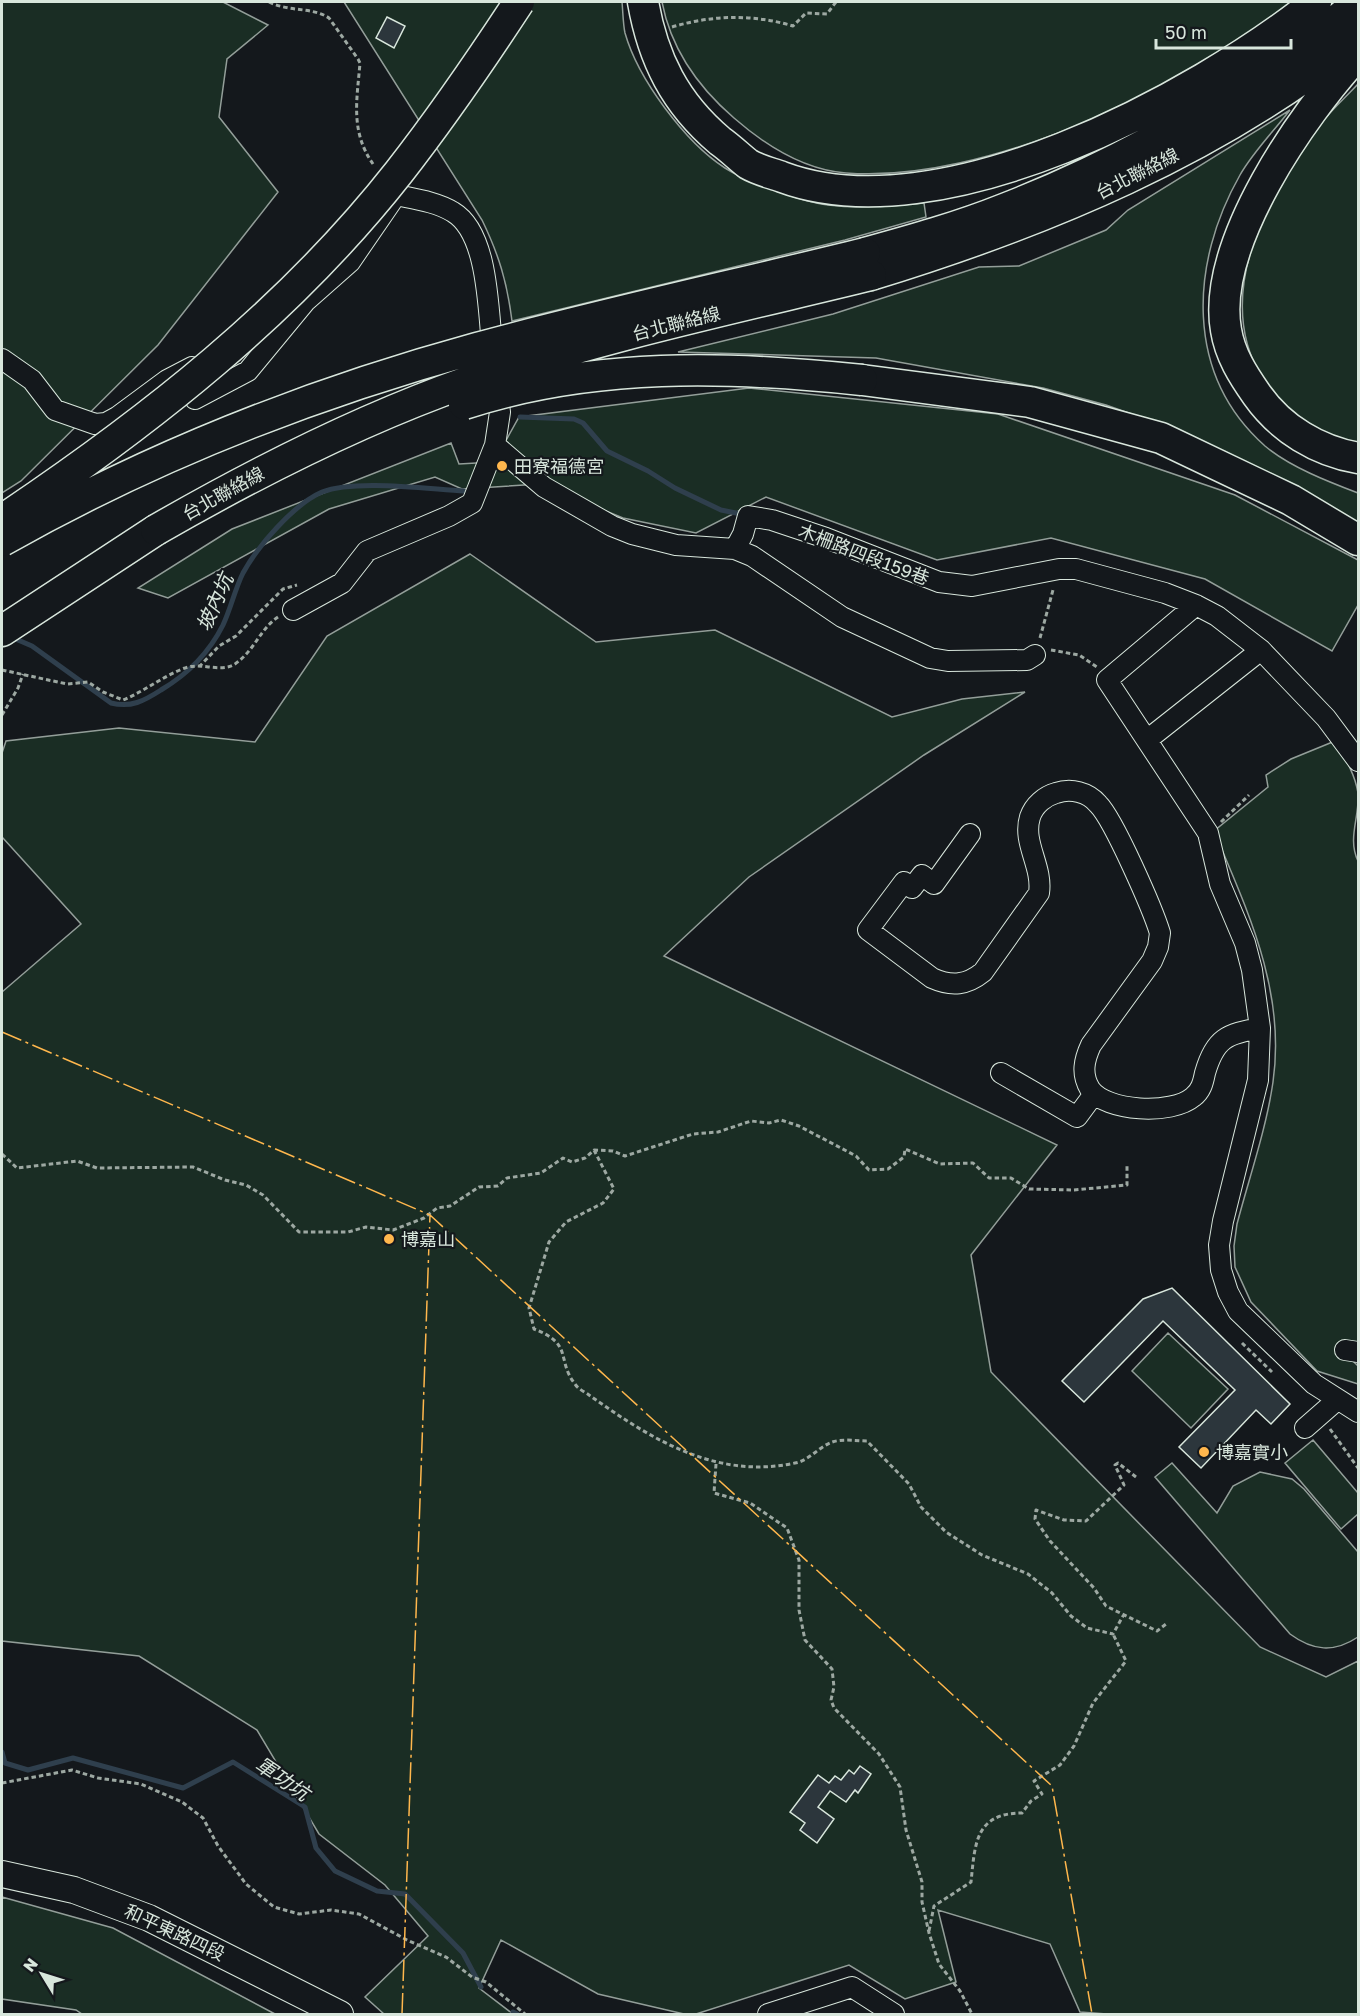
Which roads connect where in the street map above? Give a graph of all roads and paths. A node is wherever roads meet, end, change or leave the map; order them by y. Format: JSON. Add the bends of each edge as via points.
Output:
{"nodes":[{"id":1,"x":269,"y":2,"type":"edge"},
{"id":2,"x":519,"y":2,"type":"edge"},
{"id":3,"x":643,"y":2,"type":"edge"},
{"id":4,"x":836,"y":2,"type":"edge"},
{"id":5,"x":1316,"y":2,"type":"edge"},
{"id":6,"x":1359,"y":3,"type":"edge"},
{"id":7,"x":701,"y":18,"type":"dead end"},
{"id":8,"x":1359,"y":37,"type":"edge"},
{"id":9,"x":1359,"y":54,"type":"edge"},
{"id":10,"x":396,"y":195,"type":"junction"},
{"id":11,"x":868,"y":264,"type":"junction"},
{"id":12,"x":307,"y":300,"type":"junction"},
{"id":13,"x":2,"y":359,"type":"edge"},
{"id":14,"x":195,"y":399,"type":"dead end"},
{"id":15,"x":495,"y":445,"type":"junction"},
{"id":16,"x":1359,"y":458,"type":"edge"},
{"id":17,"x":2,"y":520,"type":"edge"},
{"id":18,"x":156,"y":530,"type":"junction"},
{"id":19,"x":1358,"y":539,"type":"edge"},
{"id":20,"x":2,"y":541,"type":"edge"},
{"id":21,"x":735,"y":549,"type":"junction"},
{"id":22,"x":1059,"y":569,"type":"junction"},
{"id":23,"x":1196,"y":605,"type":"junction"},
{"id":24,"x":293,"y":610,"type":"joint"},
{"id":25,"x":2,"y":631,"type":"edge"},
{"id":26,"x":1261,"y":650,"type":"junction"},
{"id":27,"x":1035,"y":655,"type":"junction"},
{"id":28,"x":2,"y":670,"type":"edge"},
{"id":29,"x":22,"y":674,"type":"junction"},
{"id":30,"x":1107,"y":680,"type":"junction"},
{"id":31,"x":2,"y":715,"type":"edge"},
{"id":32,"x":1147,"y":740,"type":"junction"},
{"id":33,"x":1359,"y":761,"type":"edge"},
{"id":34,"x":1249,"y":795,"type":"dead end"},
{"id":35,"x":1208,"y":833,"type":"junction"},
{"id":36,"x":970,"y":834,"type":"dead end"},
{"id":37,"x":1260,"y":1029,"type":"junction"},
{"id":38,"x":1001,"y":1073,"type":"dead end"},
{"id":39,"x":1094,"y":1094,"type":"junction"},
{"id":40,"x":594,"y":1150,"type":"junction"},
{"id":41,"x":2,"y":1154,"type":"edge"},
{"id":42,"x":1127,"y":1165,"type":"dead end"},
{"id":43,"x":1337,"y":1400,"type":"junction"},
{"id":44,"x":1359,"y":1412,"type":"edge"},
{"id":45,"x":1305,"y":1428,"type":"dead end"},
{"id":46,"x":717,"y":1464,"type":"junction"},
{"id":47,"x":1136,"y":1477,"type":"dead end"},
{"id":48,"x":1123,"y":1616,"type":"junction"},
{"id":49,"x":1166,"y":1624,"type":"dead end"},
{"id":50,"x":1113,"y":1634,"type":"junction"},
{"id":51,"x":2,"y":1783,"type":"edge"},
{"id":52,"x":2,"y":1874,"type":"edge"},
{"id":53,"x":928,"y":1933,"type":"junction"},
{"id":54,"x":340,"y":2014,"type":"edge"},
{"id":55,"x":525,"y":2014,"type":"edge"},
{"id":56,"x":768,"y":2014,"type":"edge"},
{"id":57,"x":894,"y":2014,"type":"edge"},
{"id":58,"x":972,"y":2014,"type":"edge"}],
"edges":[{"from":1,"to":10,"type":"path","via":[[292,11],[323,14],[358,58],[356,120],[371,161]]},
{"from":2,"to":17,"type":"highway","bridge":true,"via":[[398,173],[318,263],[178,393]]},
{"from":3,"to":5,"type":"highway","via":[[649,34],[670,86],[704,127],[750,165],[800,184],[856,193],[909,189],[968,178],[1048,153],[1207,78]]},
{"from":4,"to":7,"type":"path","via":[[827,14],[806,13],[793,26],[765,18]]},
{"from":6,"to":11,"type":"highway","name":"台北聯絡線","via":[[1275,66],[1190,120],[1096,170]]},
{"from":8,"to":11,"type":"highway","name":"台北聯絡線","via":[[1249,115],[1130,177],[1017,226]]},
{"from":9,"to":16,"type":"highway","via":[[1309,113],[1276,165],[1234,255],[1224,299],[1226,330],[1239,369],[1268,410],[1303,439],[1343,456]]},
{"from":10,"to":12,"type":"street","via":[[350,262]]},
{"from":10,"to":15,"type":"street","via":[[453,212],[463,220],[477,244],[500,412]]},
{"from":11,"to":18,"type":"highway","name":"台北聯絡線","bridge":true,"via":[[466,383],[296,454]]},
{"from":11,"to":20,"type":"highway","name":"台北聯絡線","bridge":true,"via":[[476,348],[377,378],[200,445]]},
{"from":12,"to":13,"type":"street","via":[[269,316],[229,352],[176,375],[106,423],[95,424],[55,410],[32,380]]},
{"from":12,"to":14,"type":"street","via":[[248,371]]},
{"from":15,"to":21,"type":"street","via":[[544,487],[612,526],[676,545]]},
{"from":15,"to":24,"type":"street","via":[[472,503],[367,551],[342,583]]},
{"from":18,"to":19,"type":"highway","bridge":true,"via":[[291,467],[482,398],[561,380],[641,371],[718,370],[792,372],[1030,402],[1161,438],[1291,500]]},
{"from":18,"to":25,"type":"highway","name":"台北聯絡線"},
{"from":21,"to":22,"type":"street","name":"木柵路四段159巷","via":[[748,516],[826,538],[939,582],[972,586]]},
{"from":21,"to":27,"type":"street","via":[[752,556],[842,617],[930,658],[1026,660]]},
{"from":22,"to":23,"type":"street","name":"木柵路四段159巷","via":[[1094,572]]},
{"from":22,"to":27,"type":"path"},
{"from":23,"to":26,"type":"street","name":"木柵路四段159巷"},
{"from":23,"to":30,"type":"street"},
{"from":24,"to":29,"type":"path","via":[[268,624],[253,650],[232,666],[186,667],[123,700],[88,682],[67,684]]},
{"from":26,"to":32,"type":"street"},
{"from":26,"to":33,"type":"street","name":"木柵路四段159巷","via":[[1326,718]]},
{"from":27,"to":30,"type":"path","via":[[1060,650],[1080,655],[1098,667]]},
{"from":28,"to":29,"type":"path"},
{"from":29,"to":31,"type":"path"},
{"from":30,"to":32,"type":"street"},
{"from":32,"to":35,"type":"street"},
{"from":34,"to":35,"type":"path"},
{"from":35,"to":37,"type":"street","via":[[1220,884],[1245,942]]},
{"from":36,"to":39,"type":"street","via":[[934,884],[922,875],[912,888],[904,882],[868,930],[944,984],[972,981],[984,972],[1039,893],[1041,881],[1028,835],[1031,814],[1050,795],[1075,791],[1087,795],[1106,814],[1160,933],[1152,961],[1085,1059],[1087,1084]]},
{"from":37,"to":39,"type":"street","via":[[1232,1034],[1221,1041],[1209,1060],[1202,1086],[1182,1104],[1169,1108],[1114,1106]]},
{"from":37,"to":43,"type":"street","via":[[1258,1080],[1223,1221],[1219,1245],[1221,1270],[1238,1311],[1314,1384]]},
{"from":38,"to":39,"type":"street","via":[[1077,1117]]},
{"from":40,"to":41,"type":"path","via":[[573,1162],[564,1158],[541,1173],[507,1178],[498,1186],[479,1187],[450,1206],[437,1208],[424,1218],[393,1230],[366,1227],[348,1232],[299,1232],[263,1195],[193,1167],[97,1168],[77,1161],[17,1168]]},
{"from":40,"to":42,"type":"path","via":[[625,1156],[693,1134],[780,1120],[856,1156],[869,1170],[888,1169],[904,1157],[905,1149],[939,1164],[973,1163],[989,1178],[1011,1178],[1029,1189],[1074,1190],[1127,1185]]},
{"from":40,"to":46,"type":"path","via":[[614,1189],[603,1203],[566,1222],[549,1242],[529,1308],[534,1329],[549,1334],[564,1351],[575,1385],[635,1428]]},
{"from":43,"to":44,"type":"street"},
{"from":43,"to":45,"type":"street"},
{"from":46,"to":50,"type":"path","via":[[763,1469],[799,1463],[832,1442],[867,1441],[909,1484],[921,1507],[946,1532],[982,1556],[1028,1574],[1087,1628]]},
{"from":46,"to":53,"type":"path","via":[[714,1493],[750,1503],[787,1528],[799,1560],[799,1610],[806,1640],[832,1669],[834,1708],[879,1754],[900,1787],[906,1830],[922,1882]]},
{"from":47,"to":48,"type":"path","via":[[1118,1462],[1115,1465],[1124,1485],[1086,1521],[1064,1520],[1036,1510],[1035,1519],[1106,1606]]},
{"from":48,"to":49,"type":"path","via":[[1157,1631]]},
{"from":48,"to":50,"type":"path"},
{"from":50,"to":53,"type":"path","via":[[1126,1661],[1093,1703],[1074,1746],[1060,1765],[1034,1781],[1042,1794],[1022,1814],[1005,1813],[987,1822],[974,1845],[971,1882],[934,1906]]},
{"from":51,"to":55,"type":"path","via":[[72,1770],[141,1784],[182,1802],[204,1818],[218,1846],[246,1884],[274,1907],[299,1914],[331,1910],[359,1914],[446,1957],[472,1977],[486,1982]]},
{"from":52,"to":54,"type":"main road","name":"和平東路四段","via":[[74,1890],[149,1918]]},
{"from":53,"to":58,"type":"path","via":[[939,1964]]},
{"from":56,"to":57,"type":"street","via":[[852,1987]]}]}
